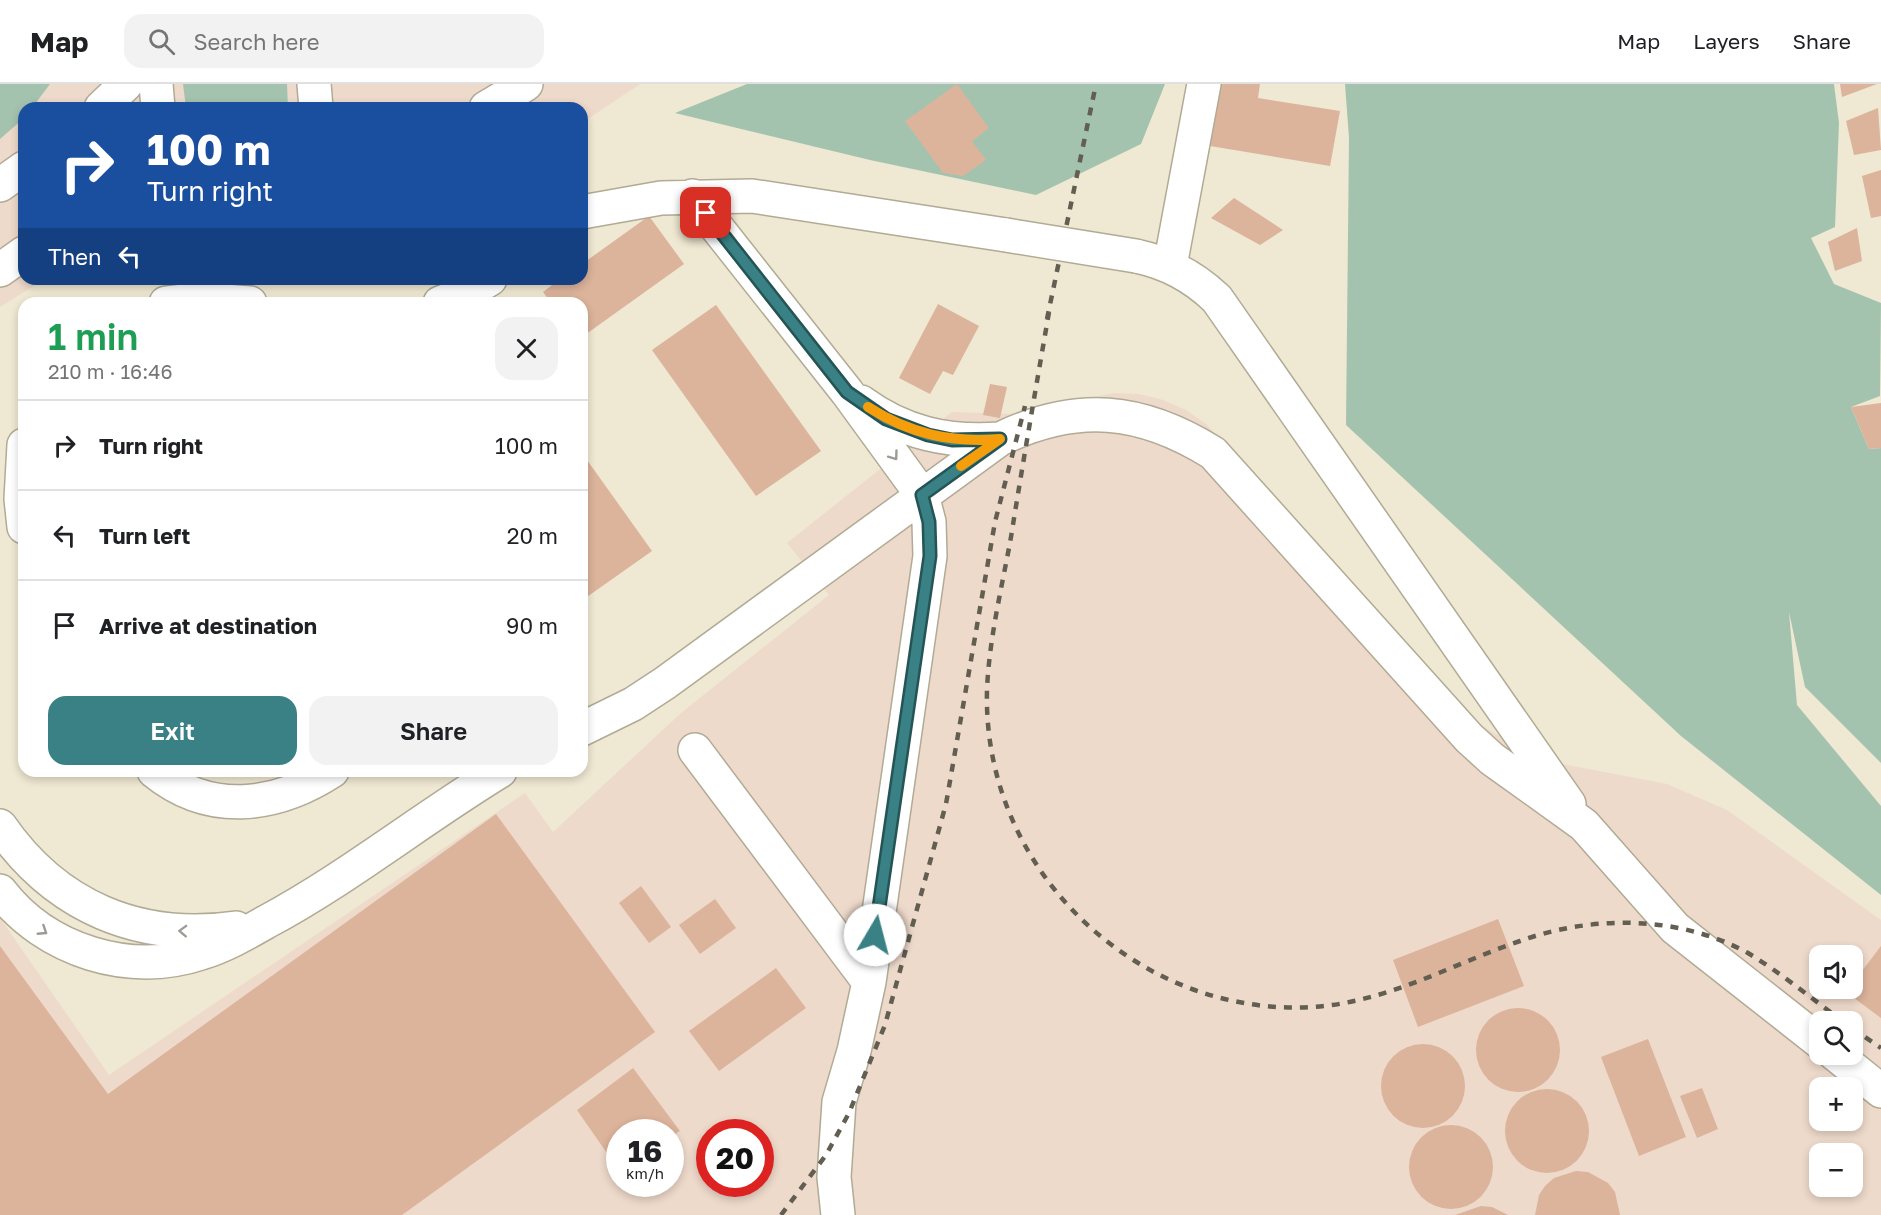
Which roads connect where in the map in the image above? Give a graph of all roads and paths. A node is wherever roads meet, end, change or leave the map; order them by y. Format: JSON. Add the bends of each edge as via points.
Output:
{"nodes":[{"id":1,"x":126,"y":84,"type":"edge"},
{"id":2,"x":156,"y":84,"type":"edge"},
{"id":3,"x":314,"y":84,"type":"edge"},
{"id":4,"x":526,"y":84,"type":"edge"},
{"id":5,"x":1204,"y":84,"type":"edge"},
{"id":6,"x":107,"y":102,"type":"edge"},
{"id":7,"x":158,"y":102,"type":"edge"},
{"id":8,"x":316,"y":102,"type":"edge"},
{"id":9,"x":496,"y":102,"type":"edge"},
{"id":10,"x":18,"y":172,"type":"edge"},
{"id":11,"x":0,"y":185,"type":"edge"},
{"id":12,"x":692,"y":196,"type":"junction"},
{"id":13,"x":588,"y":210,"type":"edge"},
{"id":14,"x":18,"y":257,"type":"edge"},
{"id":15,"x":1170,"y":266,"type":"junction"},
{"id":16,"x":0,"y":270,"type":"edge"},
{"id":17,"x":478,"y":285,"type":"edge"},
{"id":18,"x":452,"y":297,"type":"edge"},
{"id":19,"x":847,"y":392,"type":"junction"},
{"id":20,"x":1000,"y":439,"type":"junction"},
{"id":21,"x":922,"y":495,"type":"junction"},
{"id":22,"x":588,"y":726,"type":"edge"},
{"id":23,"x":694,"y":750,"type":"dead end"},
{"id":24,"x":163,"y":777,"type":"edge"},
{"id":25,"x":320,"y":777,"type":"edge"},
{"id":26,"x":491,"y":777,"type":"edge"},
{"id":27,"x":1584,"y":825,"type":"junction"},
{"id":28,"x":0,"y":826,"type":"edge"},
{"id":29,"x":0,"y":891,"type":"edge"},
{"id":30,"x":281,"y":914,"type":"junction"},
{"id":31,"x":869,"y":982,"type":"junction"},
{"id":32,"x":1809,"y":1033,"type":"edge"},
{"id":33,"x":1849,"y":1065,"type":"edge"},
{"id":34,"x":1881,"y":1091,"type":"edge"},
{"id":35,"x":838,"y":1215,"type":"edge"}],
"edges":[{"from":1,"to":6,"type":"lane"},
{"from":2,"to":7,"type":"lane"},
{"from":3,"to":8,"type":"lane"},
{"from":4,"to":9,"type":"lane"},
{"from":5,"to":15,"type":"lane"},
{"from":10,"to":11,"type":"lane"},
{"from":12,"to":13,"type":"lane"},
{"from":12,"to":15,"type":"lane","bridge":true,"via":[[752,196],[1136,256]]},
{"from":12,"to":19,"type":"lane"},
{"from":14,"to":16,"type":"lane"},
{"from":15,"to":27,"type":"lane","via":[[1203,286],[1229,315]]},
{"from":17,"to":18,"type":"lane"},
{"from":19,"to":20,"type":"lane","via":[[886,419],[928,435],[952,440]]},
{"from":19,"to":21,"type":"lane","one_way":true},
{"from":20,"to":21,"type":"lane"},
{"from":20,"to":27,"type":"lane","via":[[1053,419],[1109,414],[1164,426],[1213,453],[1469,738]]},
{"from":21,"to":22,"type":"lane","via":[[665,683]]},
{"from":21,"to":31,"type":"lane","via":[[929,522],[930,556]]},
{"from":23,"to":31,"type":"lane"},
{"from":24,"to":25,"type":"lane","via":[[184,791],[228,803],[276,798]]},
{"from":26,"to":30,"type":"lane"},
{"from":27,"to":32,"type":"lane","via":[[1675,928]]},
{"from":30,"to":28,"type":"lane","one_way":true,"via":[[245,927],[179,932],[115,918],[58,888],[34,868]]},
{"from":29,"to":30,"type":"lane","one_way":true,"via":[[23,916],[62,942],[87,953],[134,961],[172,960],[200,954]]},
{"from":31,"to":35,"type":"lane","via":[[839,1102],[834,1168]]},
{"from":33,"to":34,"type":"lane"}]}
